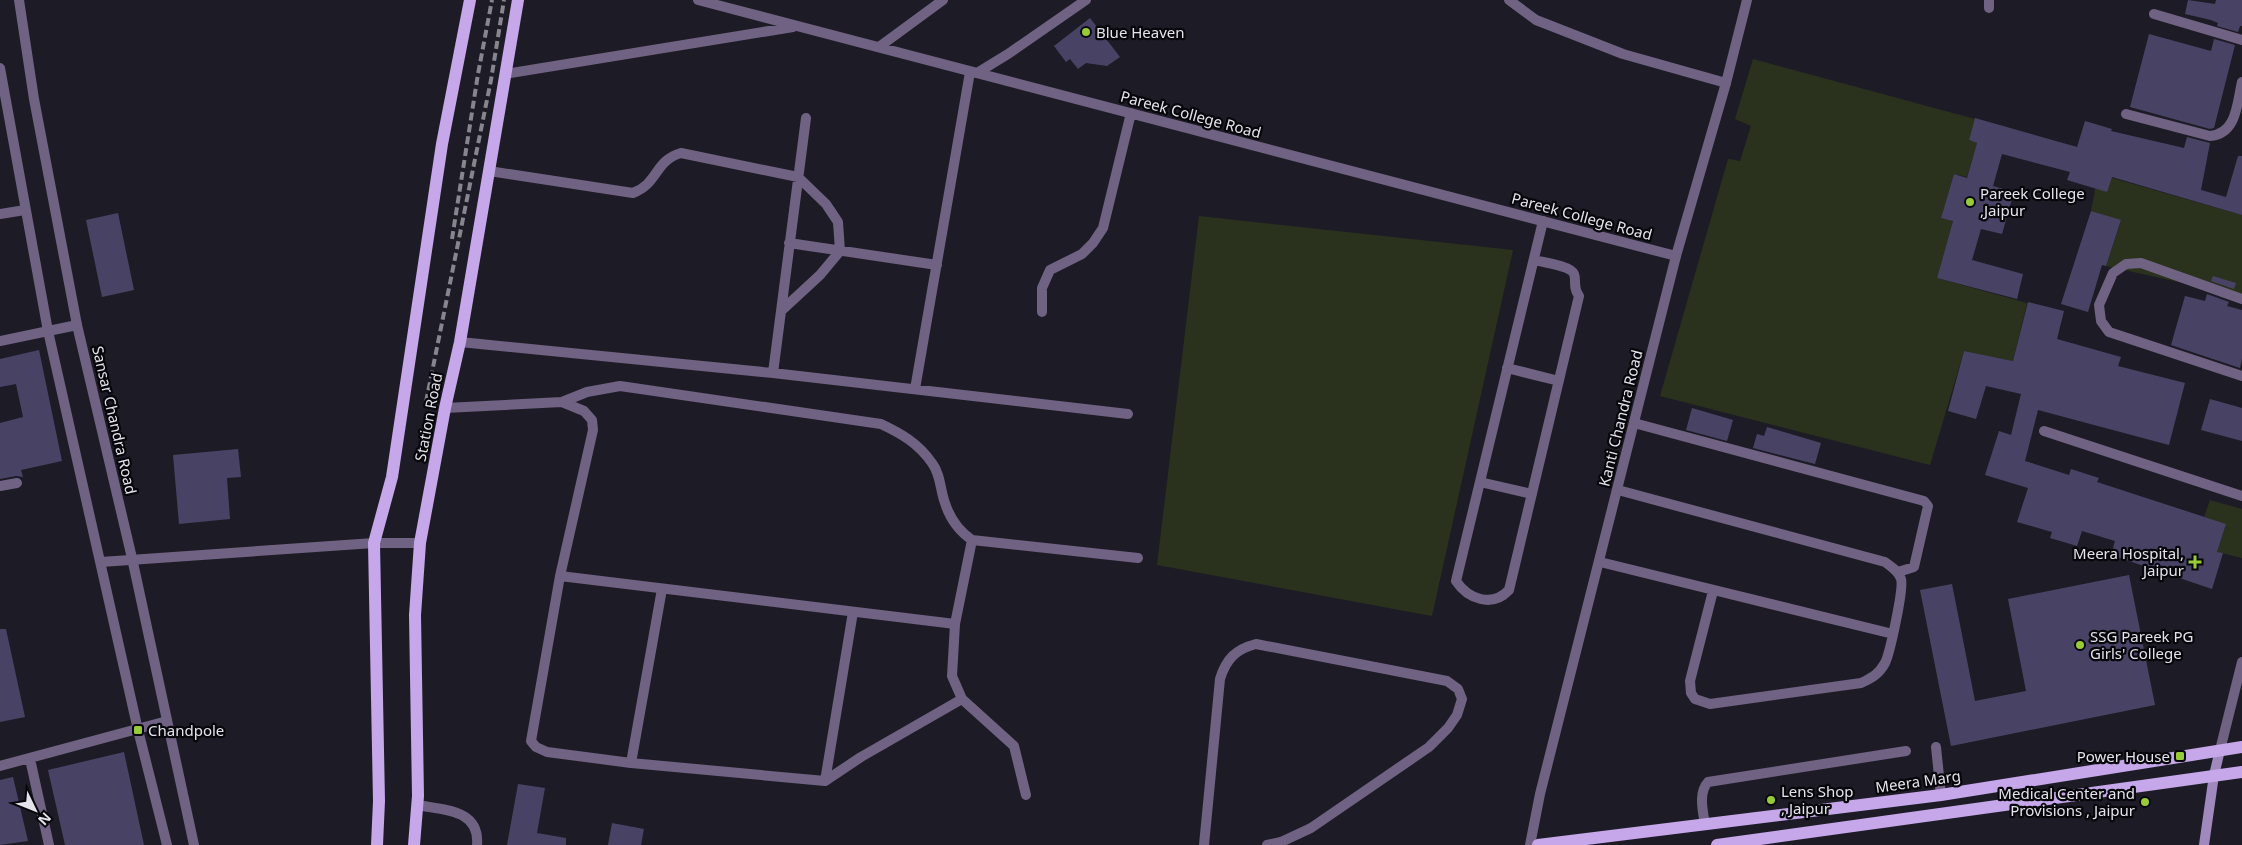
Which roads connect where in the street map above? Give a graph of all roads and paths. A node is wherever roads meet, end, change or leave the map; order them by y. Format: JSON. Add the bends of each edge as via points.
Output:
{"nodes":[{"id":1,"x":19,"y":0,"type":"edge"},
{"id":2,"x":470,"y":0,"type":"edge"},
{"id":3,"x":518,"y":0,"type":"edge"},
{"id":4,"x":698,"y":0,"type":"edge"},
{"id":5,"x":943,"y":0,"type":"edge"},
{"id":6,"x":1086,"y":0,"type":"edge"},
{"id":7,"x":1509,"y":0,"type":"edge"},
{"id":8,"x":1747,"y":0,"type":"edge"},
{"id":9,"x":2154,"y":14,"type":"dead end"},
{"id":10,"x":798,"y":26,"type":"junction"},
{"id":11,"x":2242,"y":40,"type":"edge"},
{"id":12,"x":878,"y":47,"type":"junction"},
{"id":13,"x":0,"y":68,"type":"edge"},
{"id":14,"x":974,"y":72,"type":"junction"},
{"id":15,"x":505,"y":74,"type":"junction"},
{"id":16,"x":2242,"y":82,"type":"edge"},
{"id":17,"x":1726,"y":83,"type":"junction"},
{"id":18,"x":1131,"y":114,"type":"junction"},
{"id":19,"x":2126,"y":114,"type":"dead end"},
{"id":20,"x":806,"y":118,"type":"dead end"},
{"id":21,"x":489,"y":171,"type":"junction"},
{"id":22,"x":798,"y":176,"type":"junction"},
{"id":23,"x":25,"y":210,"type":"junction"},
{"id":24,"x":0,"y":214,"type":"edge"},
{"id":25,"x":1543,"y":221,"type":"junction"},
{"id":26,"x":789,"y":243,"type":"junction"},
{"id":27,"x":840,"y":251,"type":"junction"},
{"id":28,"x":1676,"y":256,"type":"junction"},
{"id":29,"x":1534,"y":260,"type":"junction"},
{"id":30,"x":937,"y":265,"type":"junction"},
{"id":31,"x":2242,"y":299,"type":"edge"},
{"id":32,"x":781,"y":311,"type":"junction"},
{"id":33,"x":1042,"y":312,"type":"dead end"},
{"id":34,"x":77,"y":325,"type":"junction"},
{"id":35,"x":48,"y":331,"type":"junction"},
{"id":36,"x":0,"y":341,"type":"edge"},
{"id":37,"x":460,"y":342,"type":"junction"},
{"id":38,"x":1508,"y":368,"type":"junction"},
{"id":39,"x":773,"y":373,"type":"junction"},
{"id":40,"x":2242,"y":376,"type":"edge"},
{"id":41,"x":1559,"y":380,"type":"junction"},
{"id":42,"x":915,"y":389,"type":"junction"},
{"id":43,"x":562,"y":402,"type":"junction"},
{"id":44,"x":445,"y":408,"type":"junction"},
{"id":45,"x":1128,"y":414,"type":"dead end"},
{"id":46,"x":1634,"y":423,"type":"junction"},
{"id":47,"x":2044,"y":431,"type":"dead end"},
{"id":48,"x":17,"y":482,"type":"dead end"},
{"id":49,"x":1480,"y":482,"type":"junction"},
{"id":50,"x":0,"y":486,"type":"edge"},
{"id":51,"x":1618,"y":490,"type":"junction"},
{"id":52,"x":1532,"y":494,"type":"junction"},
{"id":53,"x":2242,"y":496,"type":"edge"},
{"id":54,"x":972,"y":540,"type":"junction"},
{"id":55,"x":374,"y":543,"type":"junction"},
{"id":56,"x":420,"y":543,"type":"junction"},
{"id":57,"x":132,"y":558,"type":"junction"},
{"id":58,"x":1138,"y":558,"type":"dead end"},
{"id":59,"x":101,"y":562,"type":"junction"},
{"id":60,"x":1600,"y":562,"type":"junction"},
{"id":61,"x":1898,"y":572,"type":"junction"},
{"id":62,"x":560,"y":576,"type":"junction"},
{"id":63,"x":662,"y":589,"type":"junction"},
{"id":64,"x":1713,"y":591,"type":"junction"},
{"id":65,"x":853,"y":612,"type":"junction"},
{"id":66,"x":955,"y":624,"type":"junction"},
{"id":67,"x":1893,"y":634,"type":"junction"},
{"id":68,"x":2242,"y":662,"type":"edge"},
{"id":69,"x":962,"y":699,"type":"junction"},
{"id":70,"x":167,"y":721,"type":"junction"},
{"id":71,"x":138,"y":730,"type":"junction"},
{"id":72,"x":1936,"y":747,"type":"dead end"},
{"id":73,"x":2242,"y":747,"type":"edge"},
{"id":74,"x":2220,"y":750,"type":"junction"},
{"id":75,"x":1906,"y":751,"type":"dead end"},
{"id":76,"x":30,"y":758,"type":"junction"},
{"id":77,"x":631,"y":763,"type":"junction"},
{"id":78,"x":0,"y":766,"type":"edge"},
{"id":79,"x":2242,"y":772,"type":"edge"},
{"id":80,"x":2214,"y":775,"type":"junction"},
{"id":81,"x":825,"y":781,"type":"junction"},
{"id":82,"x":1941,"y":795,"type":"junction"},
{"id":83,"x":1026,"y":796,"type":"dead end"},
{"id":84,"x":417,"y":805,"type":"junction"},
{"id":85,"x":1705,"y":825,"type":"junction"},
{"id":86,"x":1761,"y":842,"type":"edge"},
{"id":87,"x":49,"y":845,"type":"edge"},
{"id":88,"x":167,"y":845,"type":"edge"},
{"id":89,"x":194,"y":845,"type":"edge"},
{"id":90,"x":378,"y":845,"type":"edge"},
{"id":91,"x":414,"y":845,"type":"edge"},
{"id":92,"x":477,"y":845,"type":"edge"},
{"id":93,"x":1204,"y":845,"type":"edge"},
{"id":94,"x":1267,"y":845,"type":"edge"},
{"id":95,"x":1530,"y":845,"type":"edge"},
{"id":96,"x":1538,"y":845,"type":"edge"},
{"id":97,"x":1717,"y":845,"type":"edge"},
{"id":98,"x":2204,"y":845,"type":"edge"}],
"edges":[{"from":1,"to":34,"type":"street","name":"Sansar Chandra Road","via":[[34,99]]},
{"from":2,"to":55,"type":"main road","via":[[442,144],[392,477]]},
{"from":3,"to":15,"type":"main road","name":"Station Road"},
{"from":4,"to":10,"type":"street","name":"Pareek College Road"},
{"from":5,"to":12,"type":"street"},
{"from":6,"to":14,"type":"street","via":[[1008,54]]},
{"from":7,"to":17,"type":"street","via":[[1536,20],[1614,50]]},
{"from":8,"to":17,"type":"street","name":"Kanti Chandra Road"},
{"from":9,"to":11,"type":"street"},
{"from":10,"to":12,"type":"street","name":"Pareek College Road"},
{"from":10,"to":15,"type":"street"},
{"from":12,"to":14,"type":"street","name":"Pareek College Road"},
{"from":13,"to":23,"type":"street"},
{"from":14,"to":18,"type":"street","name":"Pareek College Road"},
{"from":14,"to":30,"type":"street"},
{"from":15,"to":21,"type":"main road","name":"Station Road"},
{"from":16,"to":19,"type":"street","via":[[2232,124],[2217,136]]},
{"from":17,"to":28,"type":"street","name":"Kanti Chandra Road"},
{"from":18,"to":25,"type":"street","name":"Pareek College Road"},
{"from":18,"to":33,"type":"street","via":[[1103,228],[1082,254],[1050,270],[1042,288]]},
{"from":20,"to":22,"type":"street"},
{"from":21,"to":22,"type":"street","via":[[633,193],[652,181],[662,162],[680,153]]},
{"from":21,"to":37,"type":"main road","name":"Station Road"},
{"from":22,"to":26,"type":"street"},
{"from":22,"to":27,"type":"street","via":[[826,204],[838,222]]},
{"from":23,"to":24,"type":"street"},
{"from":23,"to":35,"type":"street"},
{"from":25,"to":28,"type":"street","name":"Pareek College Road"},
{"from":25,"to":29,"type":"street"},
{"from":26,"to":27,"type":"street"},
{"from":26,"to":32,"type":"street"},
{"from":27,"to":30,"type":"street"},
{"from":27,"to":32,"type":"street","via":[[820,275]]},
{"from":28,"to":46,"type":"street","name":"Kanti Chandra Road"},
{"from":29,"to":38,"type":"street"},
{"from":29,"to":41,"type":"street","via":[[1569,268],[1574,274],[1575,291],[1580,296]]},
{"from":30,"to":42,"type":"street"},
{"from":31,"to":40,"type":"street","via":[[2141,263],[2126,264],[2113,273],[2099,305],[2101,321],[2109,332]]},
{"from":32,"to":39,"type":"street"},
{"from":34,"to":35,"type":"street"},
{"from":34,"to":57,"type":"street","name":"Sansar Chandra Road"},
{"from":35,"to":36,"type":"street"},
{"from":35,"to":59,"type":"street"},
{"from":37,"to":39,"type":"street"},
{"from":37,"to":44,"type":"main road","name":"Station Road"},
{"from":38,"to":41,"type":"street"},
{"from":38,"to":49,"type":"street"},
{"from":39,"to":42,"type":"street"},
{"from":41,"to":52,"type":"street"},
{"from":42,"to":45,"type":"street"},
{"from":43,"to":44,"type":"street"},
{"from":43,"to":54,"type":"street","via":[[587,392],[620,386],[881,424],[907,436],[933,464],[945,504],[960,532]]},
{"from":43,"to":62,"type":"street","via":[[584,411],[592,420],[593,430]]},
{"from":44,"to":56,"type":"main road","name":"Station Road"},
{"from":46,"to":51,"type":"street","name":"Kanti Chandra Road"},
{"from":46,"to":61,"type":"street","via":[[1924,501],[1928,506],[1914,567]]},
{"from":47,"to":53,"type":"street"},
{"from":48,"to":50,"type":"street"},
{"from":49,"to":52,"type":"street"},
{"from":49,"to":52,"type":"street","via":[[1456,581],[1463,592],[1473,597],[1493,600],[1503,597],[1509,590]]},
{"from":51,"to":60,"type":"street","name":"Kanti Chandra Road"},
{"from":51,"to":61,"type":"street","via":[[1885,562]]},
{"from":54,"to":58,"type":"street"},
{"from":54,"to":66,"type":"street"},
{"from":55,"to":56,"type":"street"},
{"from":55,"to":57,"type":"street"},
{"from":55,"to":90,"type":"main road"},
{"from":56,"to":84,"type":"main road","name":"Station Road","via":[[415,615]]},
{"from":57,"to":59,"type":"street"},
{"from":57,"to":70,"type":"street","name":"Sansar Chandra Road"},
{"from":59,"to":71,"type":"street"},
{"from":60,"to":64,"type":"street"},
{"from":60,"to":95,"type":"street","name":"Kanti Chandra Road","via":[[1540,794]]},
{"from":61,"to":67,"type":"street","via":[[1902,581]]},
{"from":62,"to":63,"type":"street"},
{"from":62,"to":77,"type":"street","via":[[531,741],[547,752]]},
{"from":63,"to":65,"type":"street"},
{"from":63,"to":77,"type":"street"},
{"from":64,"to":67,"type":"street"},
{"from":64,"to":67,"type":"street","via":[[1690,682],[1695,700],[1703,703],[1861,683],[1876,676],[1885,663]]},
{"from":65,"to":66,"type":"street"},
{"from":65,"to":81,"type":"street"},
{"from":66,"to":69,"type":"street","via":[[952,676]]},
{"from":68,"to":74,"type":"street"},
{"from":69,"to":81,"type":"street"},
{"from":69,"to":83,"type":"street","via":[[1014,746]]},
{"from":70,"to":71,"type":"street"},
{"from":70,"to":89,"type":"street","name":"Sansar Chandra Road"},
{"from":71,"to":76,"type":"street"},
{"from":71,"to":88,"type":"street"},
{"from":72,"to":82,"type":"street"},
{"from":73,"to":74,"type":"main road","name":"Meera Marg"},
{"from":74,"to":80,"type":"main road"},
{"from":74,"to":82,"type":"main road","name":"Meera Marg"},
{"from":75,"to":85,"type":"street","via":[[1708,782],[1702,798]]},
{"from":76,"to":78,"type":"street"},
{"from":76,"to":87,"type":"street"},
{"from":77,"to":81,"type":"street"},
{"from":79,"to":80,"type":"main road"},
{"from":80,"to":86,"type":"main road"},
{"from":80,"to":98,"type":"main road"},
{"from":82,"to":85,"type":"main road","name":"Meera Marg"},
{"from":84,"to":91,"type":"main road","name":"Station Road"},
{"from":84,"to":92,"type":"street","via":[[459,813],[472,820],[478,836]]},
{"from":85,"to":96,"type":"main road","name":"Meera Marg"},
{"from":86,"to":97,"type":"main road"},
{"from":93,"to":94,"type":"street","via":[[1220,679],[1228,660],[1244,647],[1256,644],[1438,679],[1458,689],[1462,699],[1457,715],[1429,747],[1311,828]]}]}
